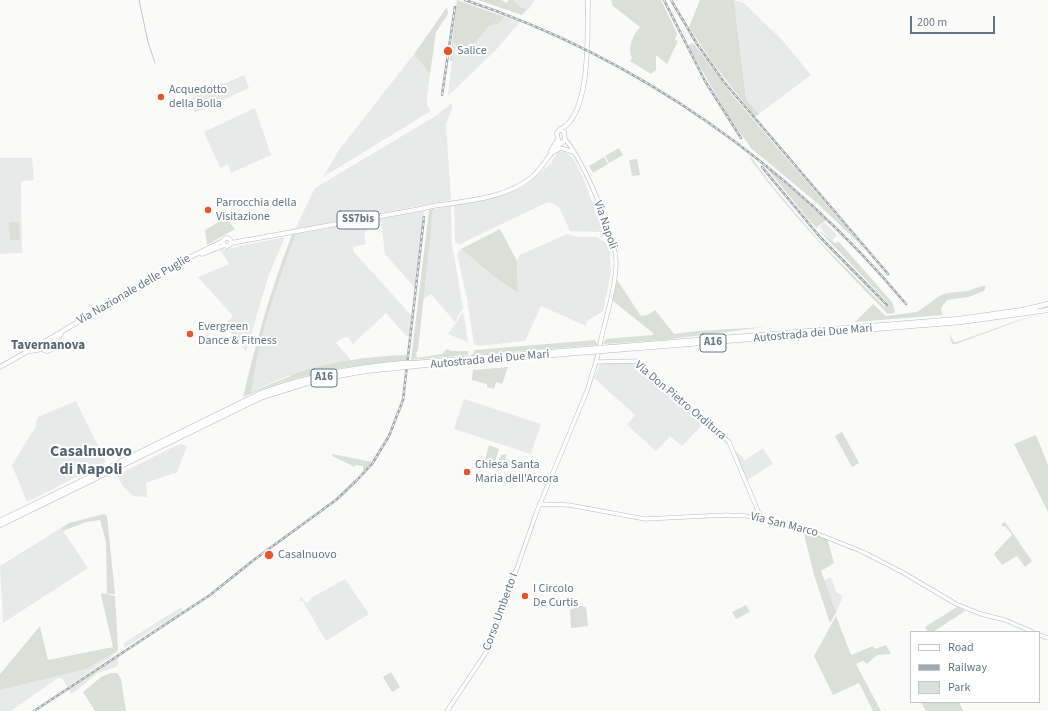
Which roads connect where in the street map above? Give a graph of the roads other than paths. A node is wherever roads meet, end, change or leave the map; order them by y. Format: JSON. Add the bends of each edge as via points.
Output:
{"nodes":[{"id":1,"x":588,"y":0,"type":"edge"},
{"id":2,"x":569,"y":122,"type":"junction"},
{"id":3,"x":561,"y":129,"type":"junction"},
{"id":4,"x":564,"y":136,"type":"junction"},
{"id":5,"x":560,"y":142,"type":"junction"},
{"id":6,"x":552,"y":154,"type":"junction"},
{"id":7,"x":575,"y":154,"type":"junction"},
{"id":8,"x":548,"y":159,"type":"junction"},
{"id":9,"x":224,"y":243,"type":"junction"},
{"id":10,"x":231,"y":243,"type":"junction"},
{"id":11,"x":1048,"y":304,"type":"edge"},
{"id":12,"x":1048,"y":310,"type":"edge"},
{"id":13,"x":1012,"y":313,"type":"junction"},
{"id":14,"x":45,"y":342,"type":"junction"},
{"id":15,"x":52,"y":344,"type":"junction"},
{"id":16,"x":600,"y":344,"type":"dead end"},
{"id":17,"x":43,"y":348,"type":"junction"},
{"id":18,"x":31,"y":350,"type":"junction"},
{"id":19,"x":598,"y":355,"type":"dead end"},
{"id":20,"x":596,"y":362,"type":"junction"},
{"id":21,"x":0,"y":368,"type":"edge"},
{"id":22,"x":235,"y":407,"type":"junction"},
{"id":23,"x":539,"y":504,"type":"junction"},
{"id":24,"x":760,"y":518,"type":"junction"},
{"id":25,"x":0,"y":521,"type":"edge"},
{"id":26,"x":0,"y":525,"type":"edge"},
{"id":27,"x":1031,"y":631,"type":"edge"},
{"id":28,"x":447,"y":711,"type":"edge"}],
"edges":[{"from":1,"to":2,"type":"main road","via":[[585,79],[578,106]]},
{"from":2,"to":3,"type":"main road"},
{"from":2,"to":4,"type":"main road"},
{"from":3,"to":4,"type":"main road"},
{"from":3,"to":5,"type":"main road","via":[[557,132]]},
{"from":4,"to":5,"type":"main road"},
{"from":4,"to":7,"type":"main road","name":"Via Napoli"},
{"from":5,"to":6,"type":"main road","number":"SS7bis"},
{"from":5,"to":7,"type":"main road","name":"Via Napoli"},
{"from":5,"to":8,"type":"main road","number":"SS7bis"},
{"from":6,"to":7,"type":"main road","via":[[561,148]]},
{"from":6,"to":8,"type":"main road","number":"SS7bis"},
{"from":7,"to":16,"type":"main road","name":"Via Napoli","via":[[586,172],[616,259],[616,272]]},
{"from":8,"to":10,"type":"main road","number":"SS7bis","bridge":true,"via":[[534,175],[499,194]]},
{"from":9,"to":10,"type":"main road","number":"SS7bis"},
{"from":9,"to":10,"type":"main road","number":"SS7bis","via":[[228,237]]},
{"from":9,"to":14,"type":"main road","name":"Via Nazionale delle Puglie","number":"SS7bis","via":[[172,266]]},
{"from":9,"to":15,"type":"main road","name":"Via Nazionale delle Puglie","number":"SS7bis","via":[[174,268],[58,336]]},
{"from":11,"to":13,"type":"highway"},
{"from":12,"to":13,"type":"highway"},
{"from":13,"to":22,"type":"highway","name":"Autostrada dei Due Mari","number":"A16","bridge":true,"via":[[357,368],[290,383]]},
{"from":14,"to":15,"type":"main road"},
{"from":14,"to":17,"type":"main road"},
{"from":14,"to":18,"type":"main road","name":"Via Nazionale delle Puglie","number":"SS7bis"},
{"from":15,"to":17,"type":"main road","number":"SS7bis","via":[[49,351]]},
{"from":17,"to":18,"type":"main road","name":"Via Nazionale delle Puglie"},
{"from":18,"to":21,"type":"main road","name":"Via Nazionale delle Puglie","number":"SS7bis"},
{"from":19,"to":20,"type":"main road"},
{"from":20,"to":23,"type":"main road","via":[[587,391]]},
{"from":20,"to":24,"type":"main road","name":"Via Don Pietro Orditura","via":[[636,361],[729,442]]},
{"from":22,"to":25,"type":"highway","name":"Autostrada dei Due Mari","number":"A16"},
{"from":22,"to":26,"type":"highway","name":"Autostrada dei Due Mari","number":"A16"},
{"from":23,"to":24,"type":"main road","name":"Via San Marco","via":[[569,505],[645,519],[726,515]]},
{"from":23,"to":28,"type":"main road","name":"Corso Umberto I","via":[[489,648]]},
{"from":24,"to":27,"type":"main road","name":"Via San Marco","via":[[798,526],[843,543],[895,568],[956,604]]}]}
